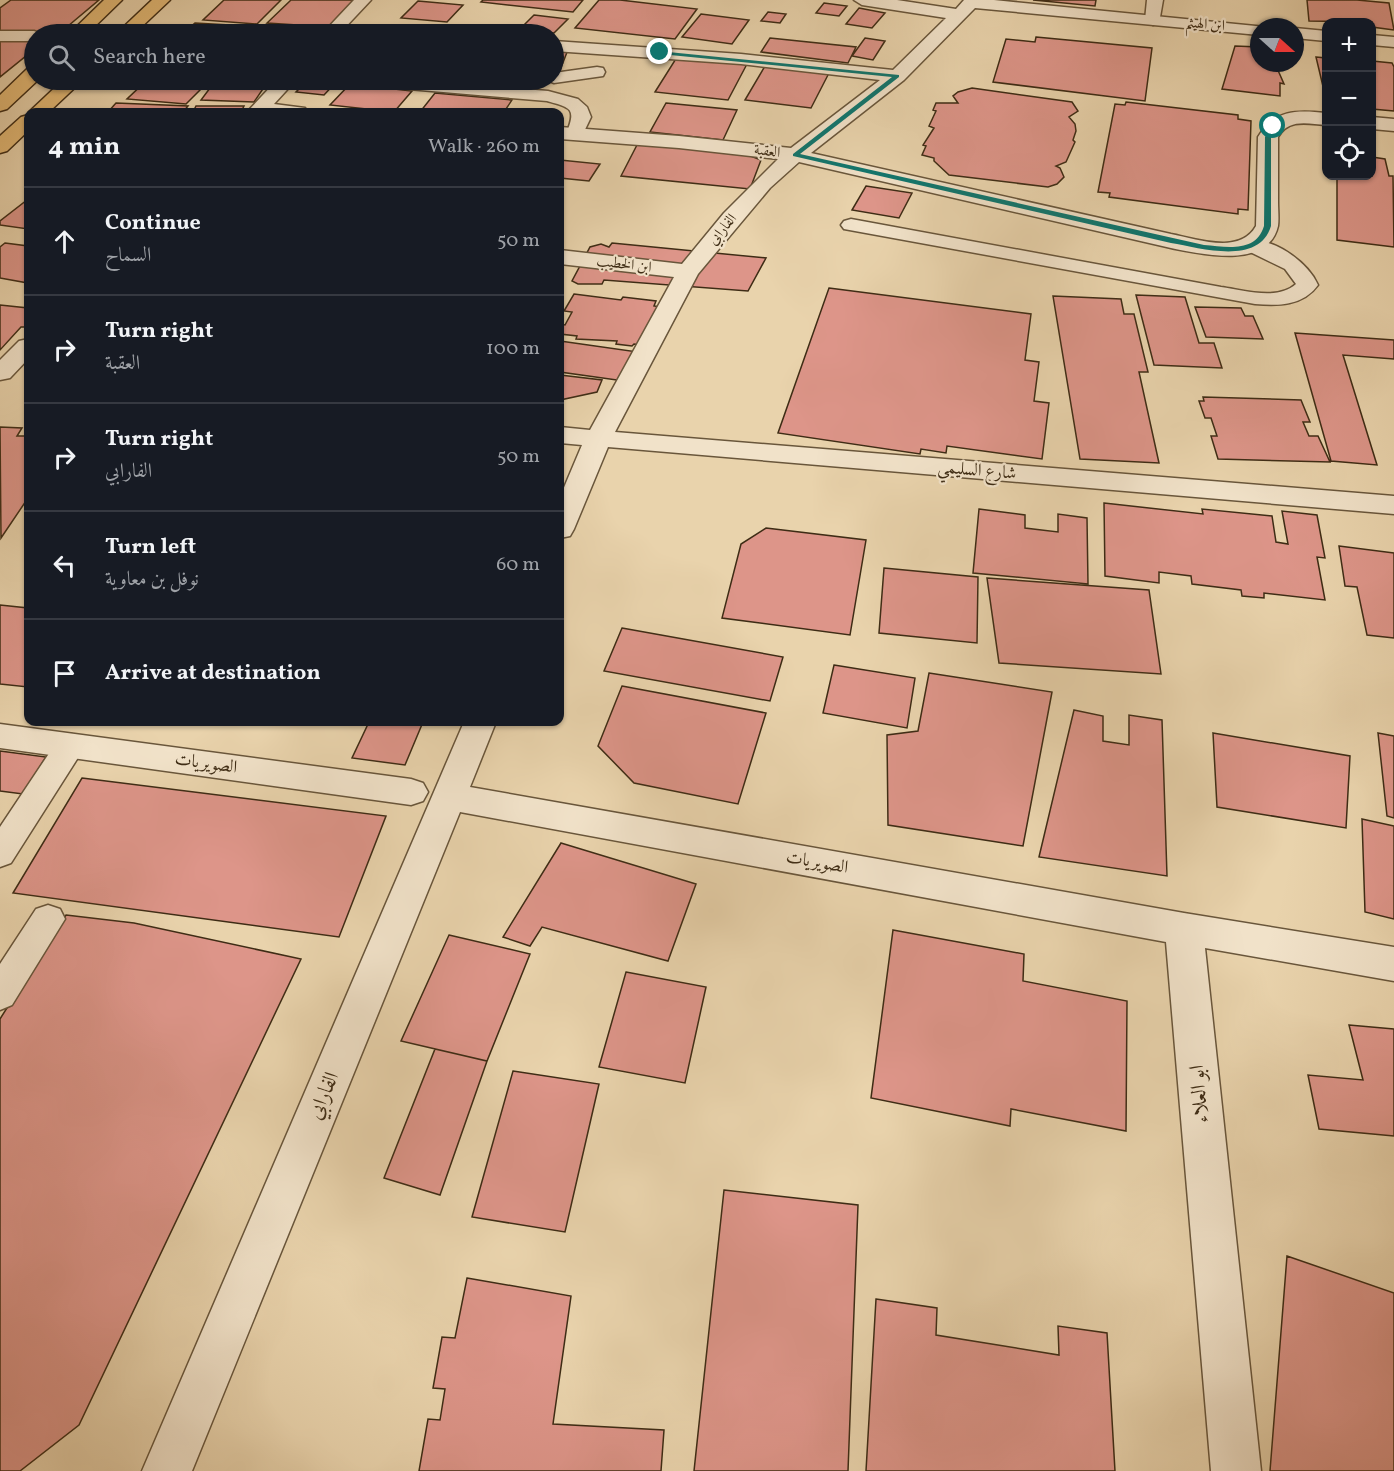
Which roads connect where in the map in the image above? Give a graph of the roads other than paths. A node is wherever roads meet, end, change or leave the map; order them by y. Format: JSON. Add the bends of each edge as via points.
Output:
{"nodes":[{"id":1,"x":114,"y":0,"type":"edge"},
{"id":2,"x":162,"y":0,"type":"edge"},
{"id":3,"x":363,"y":0,"type":"edge"},
{"id":4,"x":862,"y":0,"type":"edge"},
{"id":5,"x":1155,"y":0,"type":"edge"},
{"id":6,"x":968,"y":6,"type":"edge"},
{"id":7,"x":1220,"y":9,"type":"dead end"},
{"id":8,"x":1153,"y":20,"type":"junction"},
{"id":9,"x":88,"y":24,"type":"edge"},
{"id":10,"x":135,"y":24,"type":"edge"},
{"id":11,"x":340,"y":24,"type":"edge"},
{"id":12,"x":1227,"y":27,"type":"junction"},
{"id":13,"x":1250,"y":29,"type":"edge"},
{"id":14,"x":1304,"y":34,"type":"edge"},
{"id":15,"x":0,"y":36,"type":"edge"},
{"id":16,"x":24,"y":36,"type":"edge"},
{"id":17,"x":1322,"y":36,"type":"edge"},
{"id":18,"x":1376,"y":40,"type":"edge"},
{"id":19,"x":1394,"y":42,"type":"edge"},
{"id":20,"x":564,"y":47,"type":"edge"},
{"id":21,"x":597,"y":72,"type":"dead end"},
{"id":22,"x":897,"y":76,"type":"junction"},
{"id":23,"x":564,"y":77,"type":"edge"},
{"id":24,"x":24,"y":82,"type":"edge"},
{"id":25,"x":63,"y":90,"type":"edge"},
{"id":26,"x":277,"y":90,"type":"edge"},
{"id":27,"x":483,"y":90,"type":"edge"},
{"id":28,"x":522,"y":90,"type":"edge"},
{"id":29,"x":519,"y":93,"type":"junction"},
{"id":30,"x":0,"y":105,"type":"edge"},
{"id":31,"x":42,"y":108,"type":"edge"},
{"id":32,"x":260,"y":108,"type":"edge"},
{"id":33,"x":1322,"y":119,"type":"edge"},
{"id":34,"x":1376,"y":123,"type":"edge"},
{"id":35,"x":24,"y":125,"type":"edge"},
{"id":36,"x":1394,"y":125,"type":"edge"},
{"id":37,"x":567,"y":133,"type":"edge"},
{"id":38,"x":0,"y":147,"type":"edge"},
{"id":39,"x":795,"y":155,"type":"junction"},
{"id":40,"x":851,"y":225,"type":"dead end"},
{"id":41,"x":1253,"y":246,"type":"junction"},
{"id":42,"x":564,"y":257,"type":"edge"},
{"id":43,"x":688,"y":272,"type":"junction"},
{"id":44,"x":24,"y":350,"type":"edge"},
{"id":45,"x":0,"y":373,"type":"edge"},
{"id":46,"x":24,"y":376,"type":"edge"},
{"id":47,"x":564,"y":435,"type":"edge"},
{"id":48,"x":597,"y":439,"type":"junction"},
{"id":49,"x":1394,"y":504,"type":"edge"},
{"id":50,"x":564,"y":518,"type":"edge"},
{"id":51,"x":477,"y":726,"type":"edge"},
{"id":52,"x":78,"y":733,"type":"edge"},
{"id":53,"x":0,"y":736,"type":"edge"},
{"id":54,"x":430,"y":795,"type":"junction"},
{"id":55,"x":0,"y":854,"type":"edge"},
{"id":56,"x":48,"y":919,"type":"dead end"},
{"id":57,"x":1184,"y":929,"type":"junction"},
{"id":58,"x":1394,"y":964,"type":"edge"},
{"id":59,"x":0,"y":994,"type":"edge"},
{"id":60,"x":167,"y":1471,"type":"edge"},
{"id":61,"x":1236,"y":1471,"type":"edge"}],
"edges":[{"from":1,"to":9,"type":"main road"},
{"from":2,"to":10,"type":"main road"},
{"from":3,"to":11,"type":"street"},
{"from":4,"to":6,"type":"street","name":"ابن الهيثم"},
{"from":5,"to":8,"type":"lane"},
{"from":6,"to":8,"type":"street","name":"ابن الهيثم"},
{"from":6,"to":22,"type":"street","name":"الفارابي"},
{"from":7,"to":12,"type":"street"},
{"from":8,"to":12,"type":"street","name":"ابن الهيثم"},
{"from":12,"to":13,"type":"street","name":"ابن الهيثم"},
{"from":14,"to":17,"type":"street"},
{"from":15,"to":16,"type":"street"},
{"from":18,"to":19,"type":"street"},
{"from":20,"to":22,"type":"street","via":[[730,58]]},
{"from":21,"to":23,"type":"lane"},
{"from":22,"to":39,"type":"street","name":"الفارابي"},
{"from":24,"to":30,"type":"main road"},
{"from":25,"to":31,"type":"main road"},
{"from":26,"to":32,"type":"street"},
{"from":27,"to":29,"type":"lane"},
{"from":28,"to":29,"type":"lane"},
{"from":29,"to":37,"type":"lane","via":[[564,99],[577,106],[582,117]]},
{"from":33,"to":41,"type":"street","via":[[1296,117],[1273,126],[1268,137],[1268,226],[1264,237]]},
{"from":34,"to":36,"type":"street"},
{"from":35,"to":38,"type":"main road"},
{"from":37,"to":39,"type":"street","name":"العقبة"},
{"from":39,"to":41,"type":"street","name":"العقبة","via":[[1171,241],[1234,249]]},
{"from":39,"to":43,"type":"street","name":"الفارابي","via":[[732,218]]},
{"from":40,"to":41,"type":"lane","via":[[1221,293],[1279,298],[1301,293],[1307,285],[1303,273],[1290,262]]},
{"from":42,"to":43,"type":"street","name":"ابن الخطيب"},
{"from":43,"to":48,"type":"street","name":"الفارابي"},
{"from":44,"to":45,"type":"street"},
{"from":45,"to":46,"type":"street"},
{"from":47,"to":48,"type":"street","name":"شارع السليمي"},
{"from":48,"to":49,"type":"street","name":"شارع السليمي"},
{"from":48,"to":50,"type":"street","name":"الفارابي"},
{"from":51,"to":54,"type":"street","name":"الفارابي"},
{"from":52,"to":53,"type":"street","name":"الصويريات"},
{"from":52,"to":54,"type":"street","name":"الصويريات"},
{"from":52,"to":55,"type":"lane"},
{"from":54,"to":57,"type":"street","name":"الصويريات"},
{"from":54,"to":60,"type":"street","name":"الفارابي"},
{"from":56,"to":59,"type":"lane"},
{"from":57,"to":58,"type":"street"},
{"from":57,"to":61,"type":"street","name":"ابو العلاء"}]}
